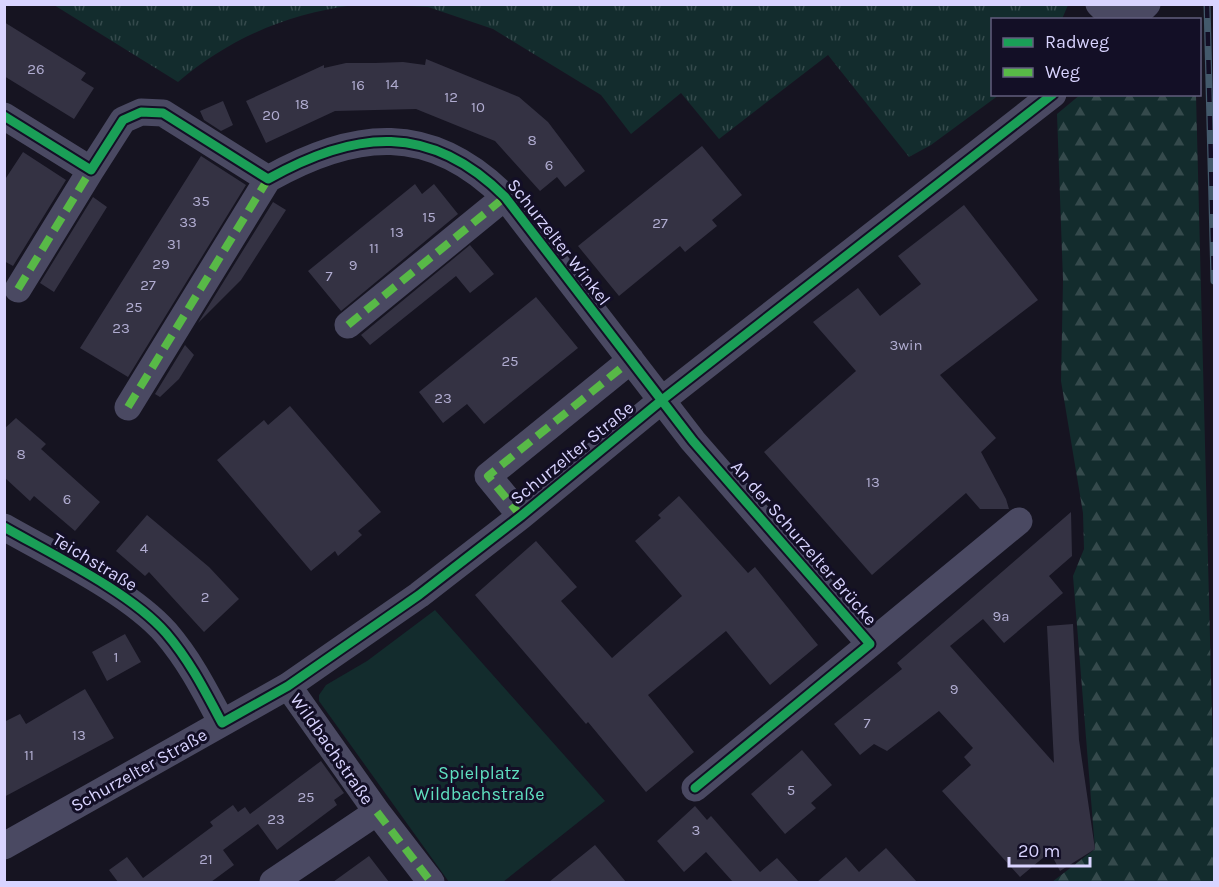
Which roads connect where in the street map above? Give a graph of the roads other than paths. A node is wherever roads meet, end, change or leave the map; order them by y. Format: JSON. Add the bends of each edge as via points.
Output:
{"nodes":[{"id":1,"x":1092,"y":4,"type":"edge"},
{"id":2,"x":1147,"y":4,"type":"edge"},
{"id":3,"x":1112,"y":13,"type":"edge"},
{"id":4,"x":1084,"y":18,"type":"edge"},
{"id":5,"x":1034,"y":96,"type":"edge"},
{"id":6,"x":1050,"y":96,"type":"edge"},
{"id":7,"x":4,"y":116,"type":"edge"},
{"id":8,"x":1016,"y":123,"type":"junction"},
{"id":9,"x":91,"y":170,"type":"junction"},
{"id":10,"x":268,"y":179,"type":"junction"},
{"id":11,"x":505,"y":197,"type":"junction"},
{"id":12,"x":18,"y":289,"type":"dead end"},
{"id":13,"x":348,"y":325,"type":"dead end"},
{"id":14,"x":631,"y":360,"type":"junction"},
{"id":15,"x":662,"y":400,"type":"junction"},
{"id":16,"x":128,"y":407,"type":"dead end"},
{"id":17,"x":521,"y":516,"type":"junction"},
{"id":18,"x":1019,"y":520,"type":"dead end"},
{"id":19,"x":4,"y":527,"type":"edge"},
{"id":20,"x":870,"y":644,"type":"junction"},
{"id":21,"x":288,"y":686,"type":"junction"},
{"id":22,"x":222,"y":723,"type":"junction"},
{"id":23,"x":695,"y":788,"type":"dead end"},
{"id":24,"x":377,"y":812,"type":"junction"},
{"id":25,"x":4,"y":846,"type":"edge"},
{"id":26,"x":273,"y":882,"type":"edge"},
{"id":27,"x":431,"y":882,"type":"edge"}],
"edges":[{"from":1,"to":4,"type":"street"},
{"from":2,"to":3,"type":"street","via":[[1131,15]]},
{"from":5,"to":8,"type":"street","name":"Schurzelter Straße"},
{"from":6,"to":8,"type":"street","name":"Schurzelter Straße"},
{"from":7,"to":9,"type":"street"},
{"from":8,"to":15,"type":"street","name":"Schurzelter Straße"},
{"from":9,"to":10,"type":"street","via":[[123,120],[141,112],[163,113]]},
{"from":9,"to":12,"type":"street"},
{"from":10,"to":11,"type":"street","name":"Schurzelter Winkel","via":[[321,152],[360,143],[405,142],[464,164]]},
{"from":10,"to":16,"type":"street"},
{"from":11,"to":13,"type":"street","name":"Schurzelter Winkel"},
{"from":11,"to":14,"type":"street","name":"Schurzelter Winkel"},
{"from":14,"to":15,"type":"street","name":"Schurzelter Winkel"},
{"from":14,"to":17,"type":"street","via":[[488,476]]},
{"from":15,"to":17,"type":"street","name":"Schurzelter Straße"},
{"from":15,"to":20,"type":"street","name":"An der Schurzelter Brücke"},
{"from":17,"to":21,"type":"street","name":"Schurzelter Straße","via":[[419,595]]},
{"from":18,"to":20,"type":"street","name":"An der Schurzelter Brücke"},
{"from":19,"to":22,"type":"street","name":"Teichstraße","via":[[132,602],[165,632],[194,670]]},
{"from":20,"to":23,"type":"street","name":"An der Schurzelter Brücke"},
{"from":21,"to":22,"type":"street","name":"Schurzelter Straße"},
{"from":21,"to":24,"type":"street","name":"Wildbachstraße"},
{"from":22,"to":25,"type":"street","name":"Schurzelter Straße"},
{"from":24,"to":26,"type":"street","name":"Wildbachstraße"},
{"from":24,"to":27,"type":"street","name":"Wildbachstraße"}]}
